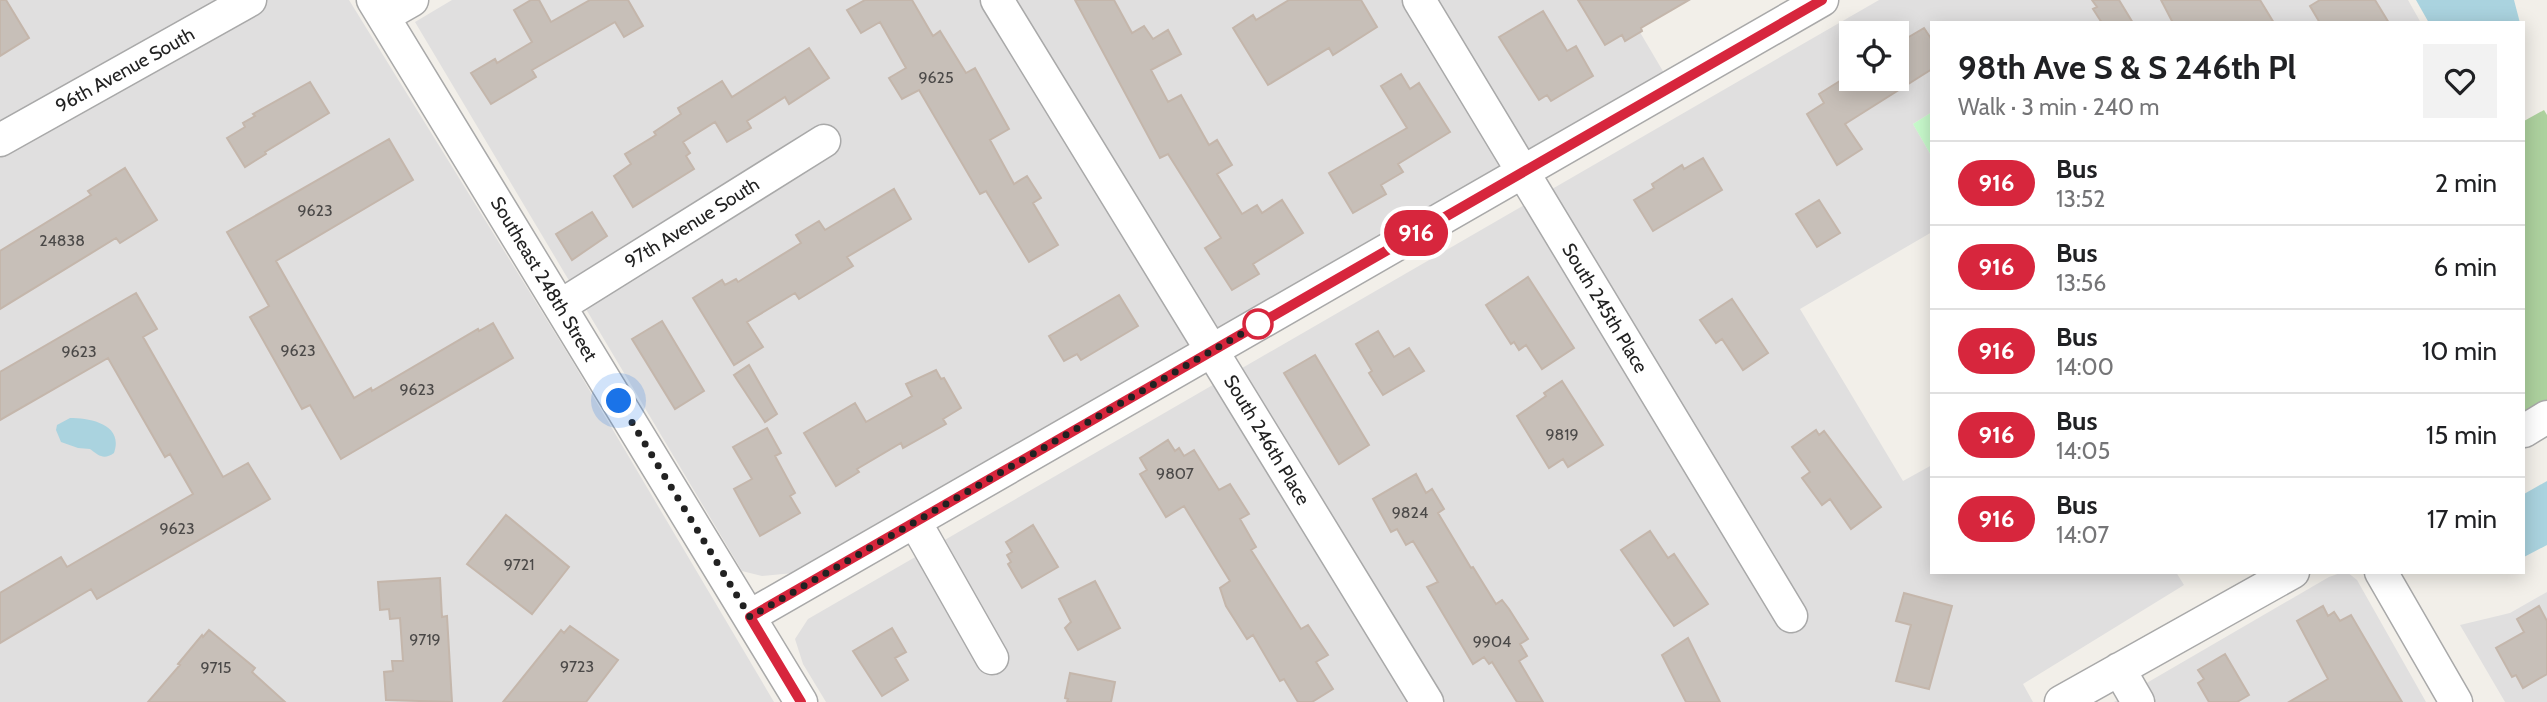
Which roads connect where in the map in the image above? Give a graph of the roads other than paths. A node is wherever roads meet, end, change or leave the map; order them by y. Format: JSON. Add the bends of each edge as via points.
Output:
{"nodes":[{"id":1,"x":250,"y":0,"type":"edge"},
{"id":2,"x":412,"y":0,"type":"edge"},
{"id":3,"x":997,"y":0,"type":"edge"},
{"id":4,"x":1419,"y":0,"type":"edge"},
{"id":5,"x":1822,"y":0,"type":"edge"},
{"id":6,"x":379,"y":8,"type":"edge"},
{"id":7,"x":0,"y":140,"type":"edge"},
{"id":8,"x":824,"y":141,"type":"dead end"},
{"id":9,"x":1522,"y":172,"type":"junction"},
{"id":10,"x":561,"y":306,"type":"junction"},
{"id":11,"x":1212,"y":351,"type":"junction"},
{"id":12,"x":2547,"y":417,"type":"edge"},
{"id":13,"x":2525,"y":430,"type":"edge"},
{"id":14,"x":915,"y":522,"type":"junction"},
{"id":15,"x":2289,"y":574,"type":"edge"},
{"id":16,"x":2382,"y":574,"type":"edge"},
{"id":17,"x":1791,"y":616,"type":"dead end"},
{"id":18,"x":750,"y":617,"type":"junction"},
{"id":19,"x":992,"y":658,"type":"dead end"},
{"id":20,"x":2119,"y":669,"type":"junction"},
{"id":21,"x":801,"y":702,"type":"edge"},
{"id":22,"x":1427,"y":702,"type":"edge"},
{"id":23,"x":2061,"y":702,"type":"edge"},
{"id":24,"x":2138,"y":702,"type":"edge"},
{"id":25,"x":2456,"y":702,"type":"edge"}],
"edges":[{"from":1,"to":7,"type":"street","name":"96th Avenue South"},
{"from":2,"to":6,"type":"street"},
{"from":3,"to":11,"type":"street","name":"South 246th Place"},
{"from":4,"to":9,"type":"street","name":"South 245th Place"},
{"from":5,"to":9,"type":"street"},
{"from":6,"to":10,"type":"street","name":"Southeast 248th Street"},
{"from":8,"to":10,"type":"street","name":"97th Avenue South"},
{"from":9,"to":11,"type":"street"},
{"from":9,"to":17,"type":"street","name":"South 245th Place"},
{"from":10,"to":18,"type":"street","name":"Southeast 248th Street"},
{"from":11,"to":14,"type":"street"},
{"from":11,"to":22,"type":"street","name":"South 246th Place"},
{"from":12,"to":13,"type":"street"},
{"from":14,"to":18,"type":"street"},
{"from":14,"to":19,"type":"street"},
{"from":15,"to":20,"type":"street"},
{"from":16,"to":25,"type":"street"},
{"from":18,"to":21,"type":"street","name":"Southeast 248th Street"},
{"from":20,"to":23,"type":"street"},
{"from":20,"to":24,"type":"street"}]}
